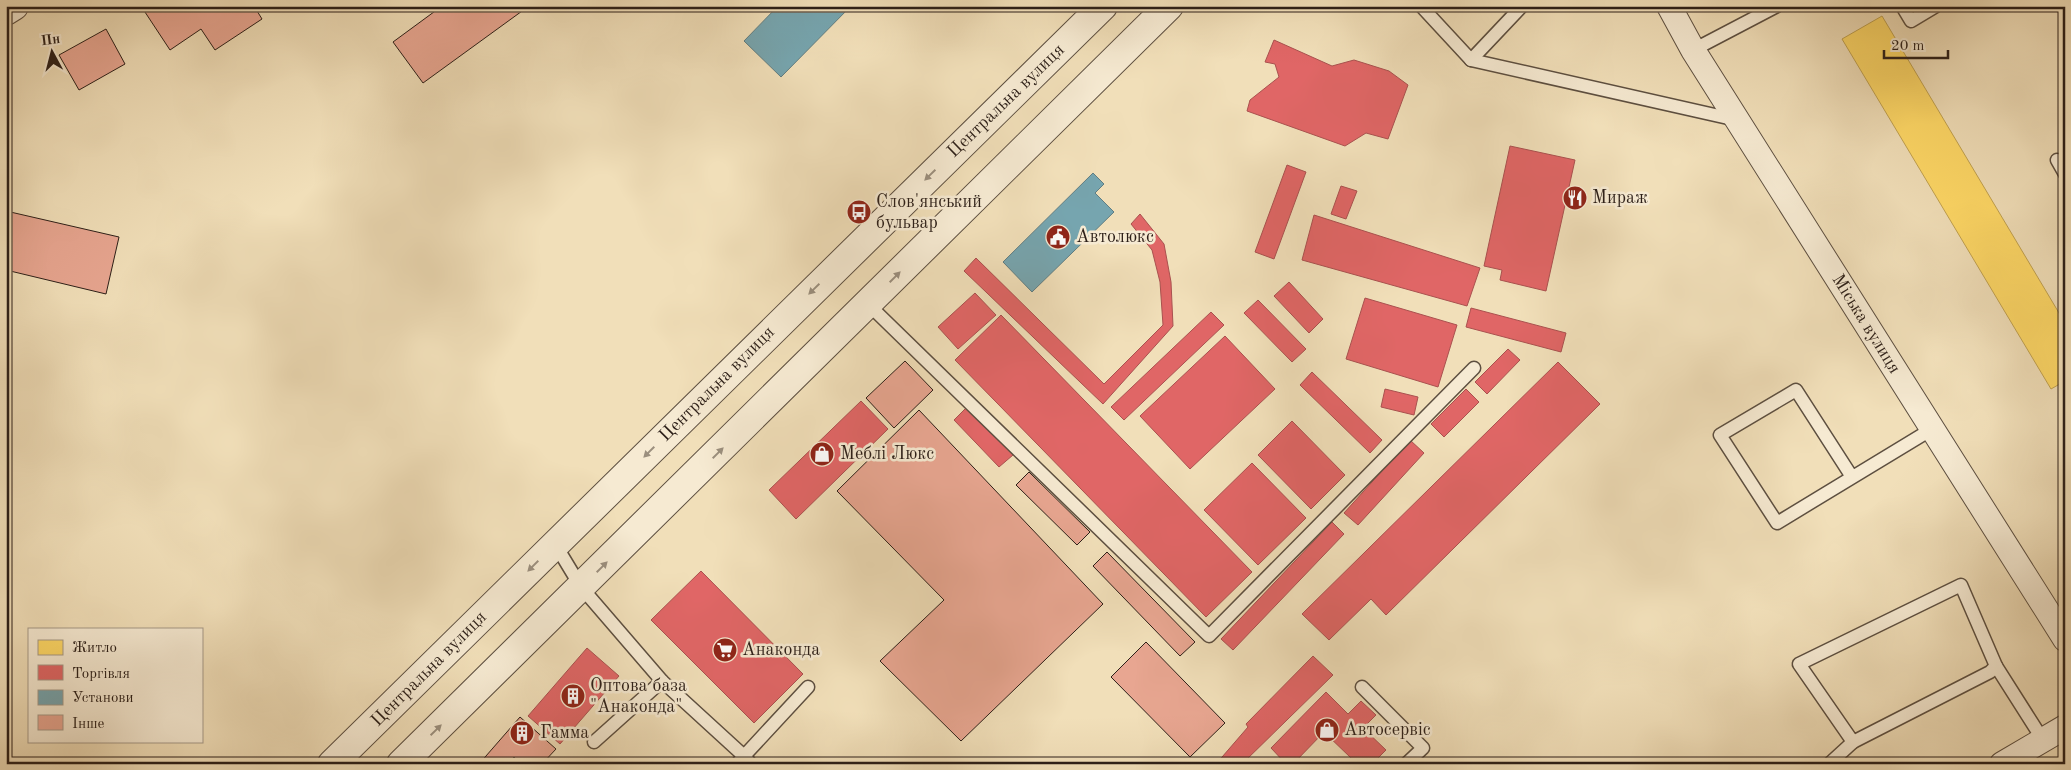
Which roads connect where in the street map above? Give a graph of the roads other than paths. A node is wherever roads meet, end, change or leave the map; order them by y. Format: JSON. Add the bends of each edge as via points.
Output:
{"nodes":[{"id":1,"x":14,"y":6,"type":"edge"},
{"id":2,"x":1103,"y":6,"type":"edge"},
{"id":3,"x":1169,"y":6,"type":"edge"},
{"id":4,"x":1420,"y":6,"type":"edge"},
{"id":5,"x":1522,"y":6,"type":"edge"},
{"id":6,"x":1669,"y":6,"type":"edge"},
{"id":7,"x":1777,"y":6,"type":"edge"},
{"id":8,"x":1902,"y":6,"type":"edge"},
{"id":9,"x":1936,"y":6,"type":"edge"},
{"id":10,"x":6,"y":10,"type":"edge"},
{"id":11,"x":1693,"y":50,"type":"junction"},
{"id":12,"x":1471,"y":60,"type":"junction"},
{"id":13,"x":1738,"y":120,"type":"junction"},
{"id":14,"x":2057,"y":160,"type":"dead end"},
{"id":15,"x":2065,"y":174,"type":"edge"},
{"id":16,"x":868,"y":304,"type":"junction"},
{"id":17,"x":1474,"y":368,"type":"dead end"},
{"id":18,"x":1932,"y":429,"type":"junction"},
{"id":19,"x":1852,"y":477,"type":"junction"},
{"id":20,"x":555,"y":544,"type":"junction"},
{"id":21,"x":582,"y":587,"type":"junction"},
{"id":22,"x":2065,"y":640,"type":"edge"},
{"id":23,"x":1996,"y":666,"type":"junction"},
{"id":24,"x":662,"y":681,"type":"junction"},
{"id":25,"x":808,"y":687,"type":"dead end"},
{"id":26,"x":1362,"y":687,"type":"dead end"},
{"id":27,"x":2065,"y":727,"type":"edge"},
{"id":28,"x":2043,"y":740,"type":"junction"},
{"id":29,"x":594,"y":742,"type":"dead end"},
{"id":30,"x":1853,"y":742,"type":"junction"},
{"id":31,"x":744,"y":761,"type":"edge"},
{"id":32,"x":332,"y":764,"type":"edge"},
{"id":33,"x":401,"y":764,"type":"edge"},
{"id":34,"x":1406,"y":764,"type":"edge"},
{"id":35,"x":1829,"y":764,"type":"edge"},
{"id":36,"x":2002,"y":764,"type":"edge"}],
"edges":[{"from":1,"to":10,"type":"street"},
{"from":2,"to":20,"type":"street","name":"Центральна вулиця","one_way":true},
{"from":16,"to":3,"type":"street","one_way":true},
{"from":4,"to":12,"type":"lane"},
{"from":5,"to":12,"type":"lane"},
{"from":6,"to":11,"type":"street","name":"Міська вулиця"},
{"from":7,"to":11,"type":"lane"},
{"from":8,"to":9,"type":"lane","via":[[1911,21]]},
{"from":11,"to":13,"type":"street","name":"Міська вулиця"},
{"from":12,"to":13,"type":"lane"},
{"from":13,"to":18,"type":"street","name":"Міська вулиця"},
{"from":14,"to":15,"type":"lane"},
{"from":16,"to":17,"type":"lane","via":[[1209,636]]},
{"from":21,"to":16,"type":"street","one_way":true},
{"from":18,"to":19,"type":"lane"},
{"from":18,"to":22,"type":"street","name":"Міська вулиця"},
{"from":19,"to":19,"type":"lane","via":[[1777,523],[1720,435],[1796,390]]},
{"from":20,"to":21,"type":"lane"},
{"from":20,"to":32,"type":"street","name":"Центральна вулиця","one_way":true},
{"from":21,"to":24,"type":"lane"},
{"from":33,"to":21,"type":"street","one_way":true},
{"from":23,"to":28,"type":"lane"},
{"from":23,"to":30,"type":"lane"},
{"from":23,"to":30,"type":"lane","via":[[1961,585],[1799,664]]},
{"from":24,"to":29,"type":"lane"},
{"from":24,"to":31,"type":"lane"},
{"from":25,"to":31,"type":"lane"},
{"from":26,"to":34,"type":"lane","via":[[1422,748]]},
{"from":27,"to":28,"type":"street"},
{"from":28,"to":36,"type":"street"},
{"from":30,"to":35,"type":"lane"}]}
